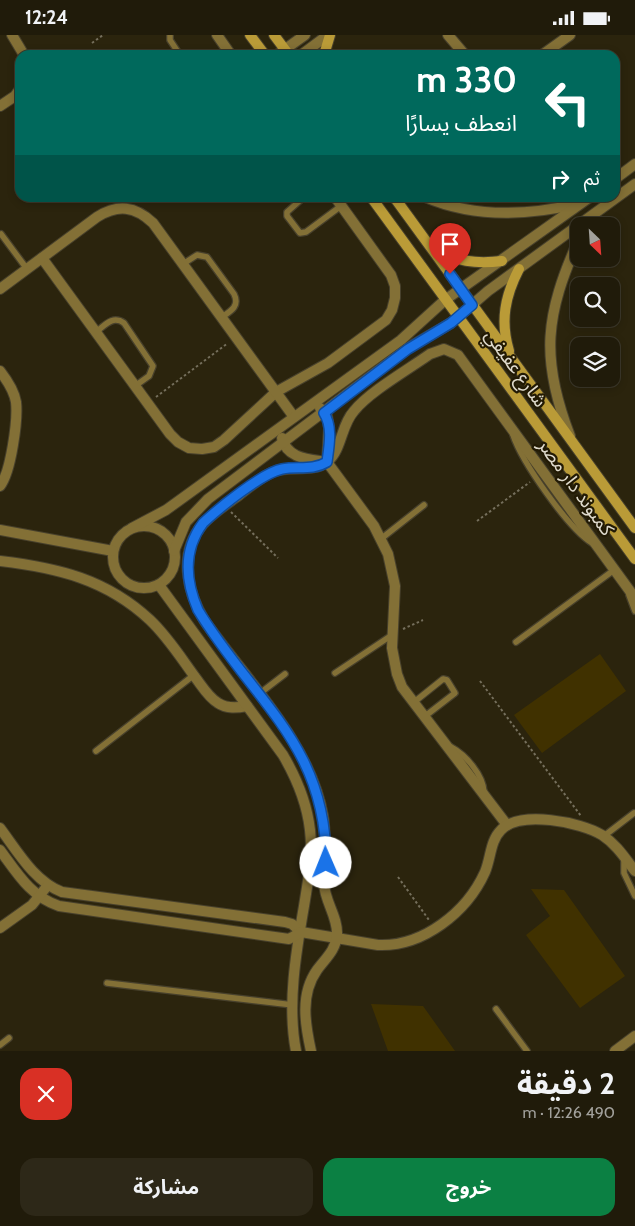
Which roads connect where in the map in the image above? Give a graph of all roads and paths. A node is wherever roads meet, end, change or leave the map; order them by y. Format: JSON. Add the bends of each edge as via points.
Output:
{"nodes":[{"id":1,"x":12,"y":35,"type":"edge"},
{"id":2,"x":103,"y":35,"type":"edge"},
{"id":3,"x":170,"y":35,"type":"edge"},
{"id":4,"x":217,"y":35,"type":"edge"},
{"id":5,"x":250,"y":35,"type":"edge"},
{"id":6,"x":274,"y":35,"type":"edge"},
{"id":7,"x":305,"y":35,"type":"edge"},
{"id":8,"x":329,"y":35,"type":"edge"},
{"id":9,"x":448,"y":35,"type":"edge"},
{"id":10,"x":570,"y":35,"type":"edge"},
{"id":11,"x":92,"y":43,"type":"dead end"},
{"id":12,"x":21,"y":50,"type":"edge"},
{"id":13,"x":177,"y":50,"type":"edge"},
{"id":14,"x":228,"y":50,"type":"edge"},
{"id":15,"x":261,"y":50,"type":"edge"},
{"id":16,"x":282,"y":50,"type":"edge"},
{"id":17,"x":288,"y":50,"type":"edge"},
{"id":18,"x":308,"y":50,"type":"edge"},
{"id":19,"x":325,"y":50,"type":"edge"},
{"id":20,"x":460,"y":50,"type":"edge"},
{"id":21,"x":549,"y":50,"type":"edge"},
{"id":22,"x":15,"y":93,"type":"edge"},
{"id":23,"x":0,"y":106,"type":"edge"},
{"id":24,"x":635,"y":165,"type":"edge"},
{"id":25,"x":620,"y":176,"type":"edge"},
{"id":26,"x":635,"y":184,"type":"edge"},
{"id":27,"x":620,"y":196,"type":"edge"},
{"id":28,"x":298,"y":202,"type":"edge"},
{"id":29,"x":338,"y":202,"type":"edge"},
{"id":30,"x":375,"y":202,"type":"edge"},
{"id":31,"x":398,"y":202,"type":"edge"},
{"id":32,"x":440,"y":202,"type":"edge"},
{"id":33,"x":579,"y":202,"type":"edge"},
{"id":34,"x":583,"y":202,"type":"edge"},
{"id":35,"x":612,"y":202,"type":"edge"},
{"id":36,"x":592,"y":217,"type":"edge"},
{"id":37,"x":570,"y":233,"type":"edge"},
{"id":38,"x":1,"y":235,"type":"edge"},
{"id":39,"x":427,"y":242,"type":"junction"},
{"id":40,"x":42,"y":258,"type":"junction"},
{"id":41,"x":570,"y":259,"type":"edge"},
{"id":42,"x":502,"y":261,"type":"junction"},
{"id":43,"x":183,"y":265,"type":"junction"},
{"id":44,"x":27,"y":269,"type":"junction"},
{"id":45,"x":519,"y":269,"type":"junction"},
{"id":46,"x":0,"y":289,"type":"edge"},
{"id":47,"x":462,"y":290,"type":"junction"},
{"id":48,"x":445,"y":301,"type":"junction"},
{"id":49,"x":472,"y":305,"type":"junction"},
{"id":50,"x":222,"y":317,"type":"junction"},
{"id":51,"x":458,"y":318,"type":"junction"},
{"id":52,"x":96,"y":332,"type":"junction"},
{"id":53,"x":236,"y":337,"type":"junction"},
{"id":54,"x":511,"y":357,"type":"junction"},
{"id":55,"x":0,"y":371,"type":"edge"},
{"id":56,"x":135,"y":386,"type":"junction"},
{"id":57,"x":276,"y":392,"type":"junction"},
{"id":58,"x":148,"y":403,"type":"junction"},
{"id":59,"x":313,"y":404,"type":"junction"},
{"id":60,"x":324,"y":413,"type":"junction"},
{"id":61,"x":294,"y":417,"type":"junction"},
{"id":62,"x":510,"y":426,"type":"junction"},
{"id":63,"x":281,"y":427,"type":"junction"},
{"id":64,"x":570,"y":437,"type":"junction"},
{"id":65,"x":283,"y":443,"type":"junction"},
{"id":66,"x":327,"y":462,"type":"junction"},
{"id":67,"x":537,"y":477,"type":"junction"},
{"id":68,"x":0,"y":486,"type":"edge"},
{"id":69,"x":424,"y":505,"type":"dead end"},
{"id":70,"x":224,"y":506,"type":"junction"},
{"id":71,"x":477,"y":521,"type":"dead end"},
{"id":72,"x":635,"y":528,"type":"edge"},
{"id":73,"x":132,"y":529,"type":"junction"},
{"id":74,"x":0,"y":530,"type":"edge"},
{"id":75,"x":382,"y":538,"type":"junction"},
{"id":76,"x":598,"y":547,"type":"junction"},
{"id":77,"x":113,"y":551,"type":"junction"},
{"id":78,"x":174,"y":551,"type":"junction"},
{"id":79,"x":278,"y":557,"type":"dead end"},
{"id":80,"x":635,"y":559,"type":"edge"},
{"id":81,"x":0,"y":561,"type":"edge"},
{"id":82,"x":614,"y":570,"type":"junction"},
{"id":83,"x":159,"y":585,"type":"junction"},
{"id":84,"x":626,"y":586,"type":"junction"},
{"id":85,"x":635,"y":598,"type":"edge"},
{"id":86,"x":635,"y":611,"type":"edge"},
{"id":87,"x":424,"y":619,"type":"dead end"},
{"id":88,"x":392,"y":635,"type":"junction"},
{"id":89,"x":516,"y":642,"type":"dead end"},
{"id":90,"x":335,"y":673,"type":"dead end"},
{"id":91,"x":285,"y":674,"type":"dead end"},
{"id":92,"x":194,"y":675,"type":"junction"},
{"id":93,"x":480,"y":681,"type":"dead end"},
{"id":94,"x":259,"y":694,"type":"junction"},
{"id":95,"x":412,"y":703,"type":"junction"},
{"id":96,"x":247,"y":706,"type":"junction"},
{"id":97,"x":424,"y":717,"type":"junction"},
{"id":98,"x":96,"y":751,"type":"dead end"},
{"id":99,"x":634,"y":813,"type":"edge"},
{"id":100,"x":507,"y":825,"type":"junction"},
{"id":101,"x":0,"y":828,"type":"edge"},
{"id":102,"x":591,"y":829,"type":"junction"},
{"id":103,"x":604,"y":836,"type":"junction"},
{"id":104,"x":0,"y":850,"type":"edge"},
{"id":105,"x":624,"y":856,"type":"junction"},
{"id":106,"x":635,"y":871,"type":"edge"},
{"id":107,"x":398,"y":877,"type":"dead end"},
{"id":108,"x":48,"y":885,"type":"junction"},
{"id":109,"x":635,"y":896,"type":"edge"},
{"id":110,"x":40,"y":898,"type":"junction"},
{"id":111,"x":0,"y":928,"type":"edge"},
{"id":112,"x":435,"y":928,"type":"junction"},
{"id":113,"x":301,"y":932,"type":"junction"},
{"id":114,"x":337,"y":938,"type":"junction"},
{"id":115,"x":107,"y":983,"type":"dead end"},
{"id":116,"x":294,"y":1005,"type":"junction"},
{"id":117,"x":496,"y":1009,"type":"dead end"},
{"id":118,"x":635,"y":1036,"type":"edge"},
{"id":119,"x":9,"y":1038,"type":"dead end"},
{"id":120,"x":0,"y":1045,"type":"edge"},
{"id":121,"x":293,"y":1048,"type":"edge"},
{"id":122,"x":311,"y":1051,"type":"edge"},
{"id":123,"x":527,"y":1051,"type":"edge"},
{"id":124,"x":615,"y":1051,"type":"edge"}],
"edges":[{"from":1,"to":12,"type":"street"},
{"from":2,"to":11,"type":"path"},
{"from":3,"to":13,"type":"lane"},
{"from":4,"to":14,"type":"street"},
{"from":5,"to":15,"type":"street"},
{"from":6,"to":16,"type":"street"},
{"from":7,"to":17,"type":"street"},
{"from":8,"to":18,"type":"street"},
{"from":8,"to":19,"type":"street"},
{"from":9,"to":20,"type":"street"},
{"from":10,"to":21,"type":"street"},
{"from":22,"to":23,"type":"street"},
{"from":24,"to":25,"type":"street"},
{"from":26,"to":27,"type":"street"},
{"from":28,"to":29,"type":"lane","via":[[286,214],[300,233],[306,232]]},
{"from":29,"to":57,"type":"street","via":[[391,275],[395,286],[392,310],[386,320],[338,356]]},
{"from":30,"to":48,"type":"street","name":"شارع عفيفي"},
{"from":31,"to":39,"type":"street","name":"شارع عفيفي"},
{"from":32,"to":33,"type":"street","via":[[466,211],[493,214],[549,211]]},
{"from":34,"to":42,"type":"street"},
{"from":35,"to":36,"type":"street"},
{"from":37,"to":45,"type":"street"},
{"from":38,"to":44,"type":"lane"},
{"from":39,"to":42,"type":"street","via":[[454,259],[486,263]]},
{"from":39,"to":47,"type":"street","name":"شارع عفيفي"},
{"from":40,"to":43,"type":"street","via":[[97,217],[120,208],[144,214]]},
{"from":40,"to":44,"type":"street"},
{"from":40,"to":52,"type":"street"},
{"from":41,"to":64,"type":"street","via":[[561,279],[550,330],[553,382]]},
{"from":42,"to":47,"type":"street"},
{"from":43,"to":50,"type":"street"},
{"from":43,"to":50,"type":"lane","via":[[197,255],[207,257],[236,297],[236,304]]},
{"from":44,"to":46,"type":"street"},
{"from":45,"to":49,"type":"street"},
{"from":45,"to":54,"type":"street","via":[[511,285],[505,312],[506,339]]},
{"from":47,"to":48,"type":"street"},
{"from":47,"to":49,"type":"street","name":"شارع عفيفي"},
{"from":48,"to":51,"type":"street","name":"شارع عفيفي"},
{"from":48,"to":59,"type":"street","via":[[401,341]]},
{"from":49,"to":51,"type":"street"},
{"from":49,"to":54,"type":"street","name":"شارع عفيفي"},
{"from":50,"to":53,"type":"street"},
{"from":51,"to":60,"type":"street","via":[[408,349]]},
{"from":51,"to":80,"type":"street","name":"شارع عفيفي"},
{"from":52,"to":56,"type":"street"},
{"from":52,"to":56,"type":"lane","via":[[112,320],[124,323],[153,366],[149,376]]},
{"from":53,"to":57,"type":"street"},
{"from":53,"to":58,"type":"path"},
{"from":54,"to":64,"type":"street","name":"شارع عفيفي"},
{"from":55,"to":68,"type":"street","via":[[12,388],[16,414],[7,474]]},
{"from":56,"to":58,"type":"street"},
{"from":57,"to":58,"type":"street","via":[[234,433],[214,447],[202,449],[178,442]]},
{"from":57,"to":61,"type":"street"},
{"from":59,"to":60,"type":"street"},
{"from":59,"to":61,"type":"street"},
{"from":60,"to":65,"type":"street"},
{"from":60,"to":66,"type":"street","via":[[330,441]]},
{"from":61,"to":63,"type":"street"},
{"from":62,"to":66,"type":"street","name":"كمبوند دار مصر","via":[[458,355],[444,349],[437,350],[355,409],[343,428],[335,453]]},
{"from":62,"to":67,"type":"lane","via":[[518,449]]},
{"from":62,"to":76,"type":"street","name":"كمبوند دار مصر"},
{"from":63,"to":65,"type":"street"},
{"from":63,"to":73,"type":"street","via":[[166,510]]},
{"from":64,"to":72,"type":"street","name":"شارع عفيفي"},
{"from":65,"to":66,"type":"street","via":[[293,455]]},
{"from":65,"to":78,"type":"street","via":[[196,510],[186,522]]},
{"from":66,"to":70,"type":"street","via":[[314,468],[274,472]]},
{"from":66,"to":75,"type":"street"},
{"from":67,"to":71,"type":"path"},
{"from":67,"to":76,"type":"lane","via":[[576,531]]},
{"from":69,"to":75,"type":"lane"},
{"from":70,"to":79,"type":"path"},
{"from":70,"to":94,"type":"street","via":[[203,523],[192,543],[187,565],[190,588],[204,620]]},
{"from":73,"to":77,"type":"street","via":[[124,533]]},
{"from":73,"to":78,"type":"street","via":[[143,526],[158,530],[170,541]]},
{"from":74,"to":77,"type":"street"},
{"from":75,"to":88,"type":"street","via":[[393,569],[395,586]]},
{"from":76,"to":82,"type":"street","name":"كمبوند دار مصر"},
{"from":77,"to":83,"type":"street","via":[[114,568],[125,583],[142,589]]},
{"from":78,"to":83,"type":"street","via":[[172,570]]},
{"from":81,"to":92,"type":"street","via":[[52,568],[114,593],[150,620]]},
{"from":82,"to":84,"type":"street","name":"كمبوند دار مصر"},
{"from":82,"to":89,"type":"lane"},
{"from":83,"to":96,"type":"street"},
{"from":84,"to":85,"type":"street","name":"كمبوند دار مصر"},
{"from":84,"to":86,"type":"lane"},
{"from":87,"to":88,"type":"path"},
{"from":88,"to":90,"type":"lane"},
{"from":88,"to":95,"type":"street","via":[[396,675]]},
{"from":91,"to":94,"type":"lane"},
{"from":92,"to":96,"type":"street","via":[[218,703],[227,707]]},
{"from":92,"to":98,"type":"lane"},
{"from":93,"to":102,"type":"path"},
{"from":94,"to":114,"type":"street","via":[[295,744],[315,786],[325,832],[325,894],[335,919]]},
{"from":95,"to":97,"type":"street"},
{"from":95,"to":97,"type":"lane","via":[[443,679],[447,680],[455,693]]},
{"from":96,"to":113,"type":"street","via":[[287,761],[307,811],[311,851]]},
{"from":97,"to":100,"type":"street"},
{"from":99,"to":103,"type":"lane"},
{"from":100,"to":102,"type":"street","via":[[526,819]]},
{"from":100,"to":112,"type":"street","via":[[493,842],[479,885],[457,910]]},
{"from":101,"to":108,"type":"street","via":[[34,873]]},
{"from":102,"to":103,"type":"street"},
{"from":103,"to":105,"type":"street"},
{"from":104,"to":110,"type":"street","via":[[25,884]]},
{"from":105,"to":106,"type":"street"},
{"from":105,"to":109,"type":"lane","via":[[624,873]]},
{"from":107,"to":112,"type":"path"},
{"from":108,"to":110,"type":"street"},
{"from":108,"to":113,"type":"street","via":[[62,892],[80,895],[285,922]]},
{"from":110,"to":111,"type":"street"},
{"from":110,"to":113,"type":"street","via":[[66,908],[290,939]]},
{"from":112,"to":114,"type":"street","via":[[414,940],[391,946]]},
{"from":113,"to":114,"type":"street"},
{"from":113,"to":116,"type":"street"},
{"from":114,"to":122,"type":"street","via":[[307,991],[306,1015]]},
{"from":115,"to":116,"type":"lane"},
{"from":116,"to":121,"type":"street"},
{"from":117,"to":123,"type":"lane"},
{"from":118,"to":124,"type":"street"},
{"from":119,"to":120,"type":"lane"}]}
